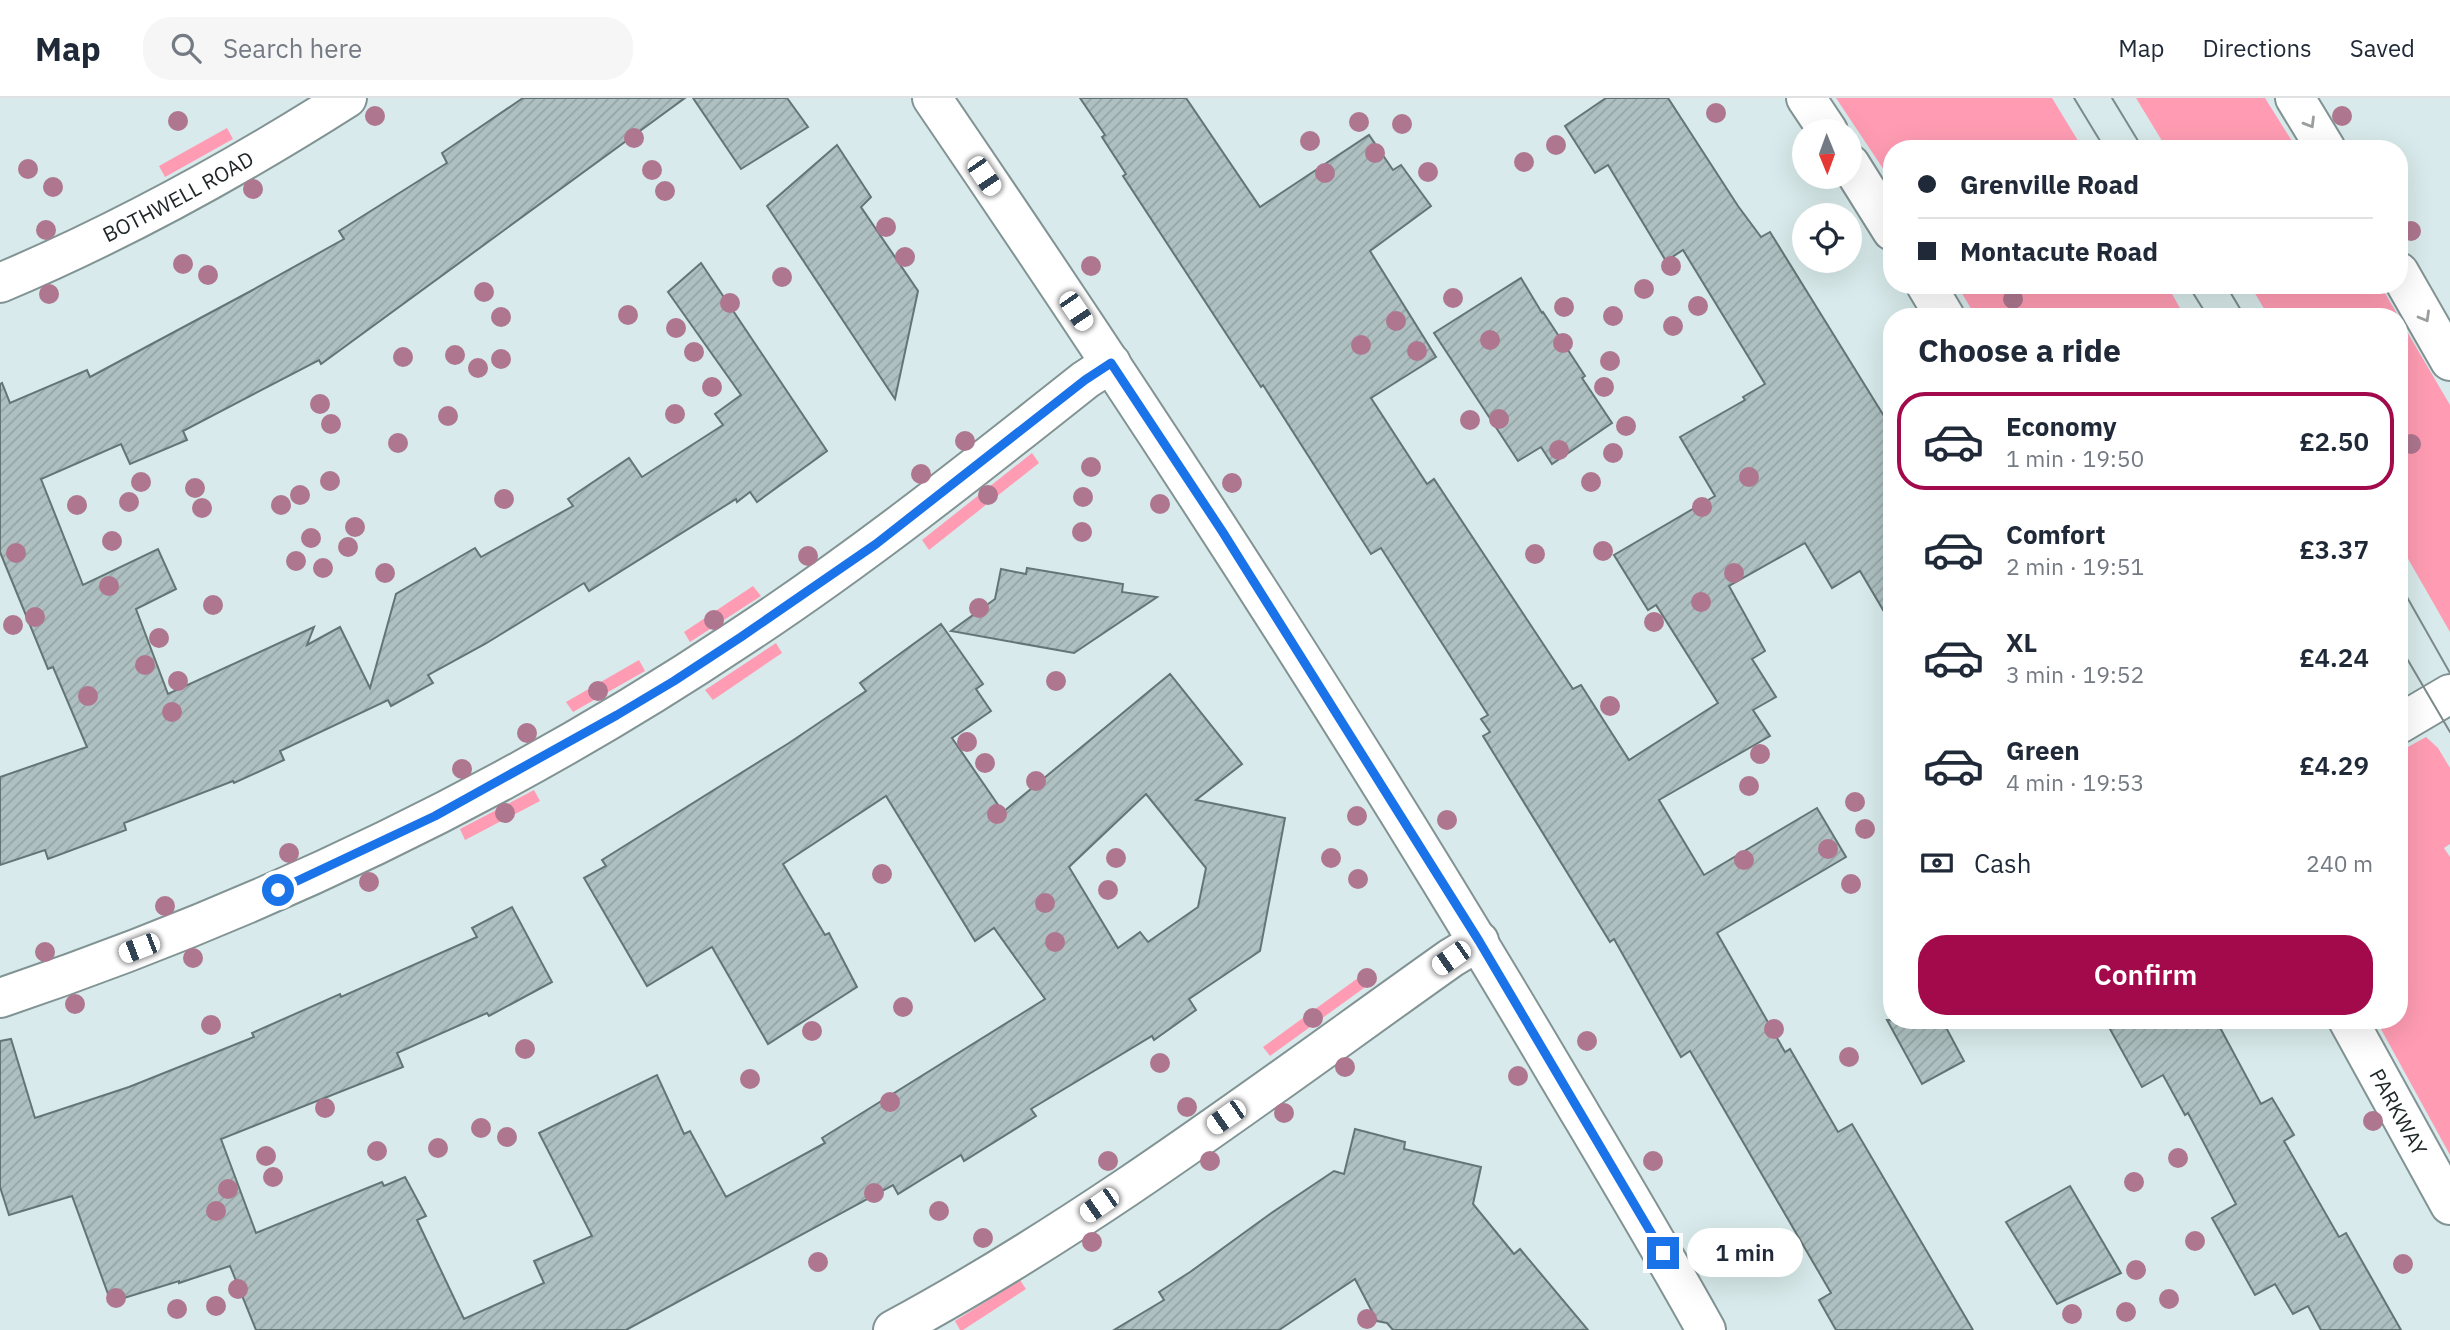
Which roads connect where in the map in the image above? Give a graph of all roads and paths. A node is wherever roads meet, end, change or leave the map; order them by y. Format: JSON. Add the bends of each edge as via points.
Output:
{"nodes":[{"id":1,"x":347,"y":98,"type":"edge"},
{"id":2,"x":932,"y":98,"type":"edge"},
{"id":3,"x":1807,"y":98,"type":"edge"},
{"id":4,"x":2295,"y":98,"type":"edge"},
{"id":5,"x":1820,"y":119,"type":"edge"},
{"id":6,"x":2321,"y":140,"type":"edge"},
{"id":7,"x":1862,"y":183,"type":"edge"},
{"id":8,"x":1883,"y":217,"type":"edge"},
{"id":9,"x":0,"y":283,"type":"edge"},
{"id":10,"x":2408,"y":288,"type":"edge"},
{"id":11,"x":2450,"y":361,"type":"edge"},
{"id":12,"x":1111,"y":363,"type":"junction"},
{"id":13,"x":2450,"y":694,"type":"edge"},
{"id":14,"x":2408,"y":719,"type":"edge"},
{"id":15,"x":1479,"y":941,"type":"junction"},
{"id":16,"x":0,"y":998,"type":"edge"},
{"id":17,"x":2353,"y":1029,"type":"edge"},
{"id":18,"x":2450,"y":1205,"type":"edge"},
{"id":19,"x":893,"y":1330,"type":"edge"},
{"id":20,"x":1706,"y":1330,"type":"edge"}],
"edges":[{"from":1,"to":9,"type":"street","name":"BOTHWELL ROAD","via":[[152,211]]},
{"from":2,"to":12,"type":"street"},
{"from":3,"to":5,"type":"street"},
{"from":4,"to":6,"type":"street","one_way":true},
{"from":7,"to":8,"type":"street"},
{"from":10,"to":11,"type":"street","one_way":true},
{"from":12,"to":15,"type":"street"},
{"from":12,"to":16,"type":"street","via":[[876,544],[617,715],[354,856],[192,927]]},
{"from":13,"to":14,"type":"street"},
{"from":15,"to":19,"type":"street","via":[[1065,1228]]},
{"from":15,"to":20,"type":"street"},
{"from":17,"to":18,"type":"street","name":"PARKWAY"}]}
